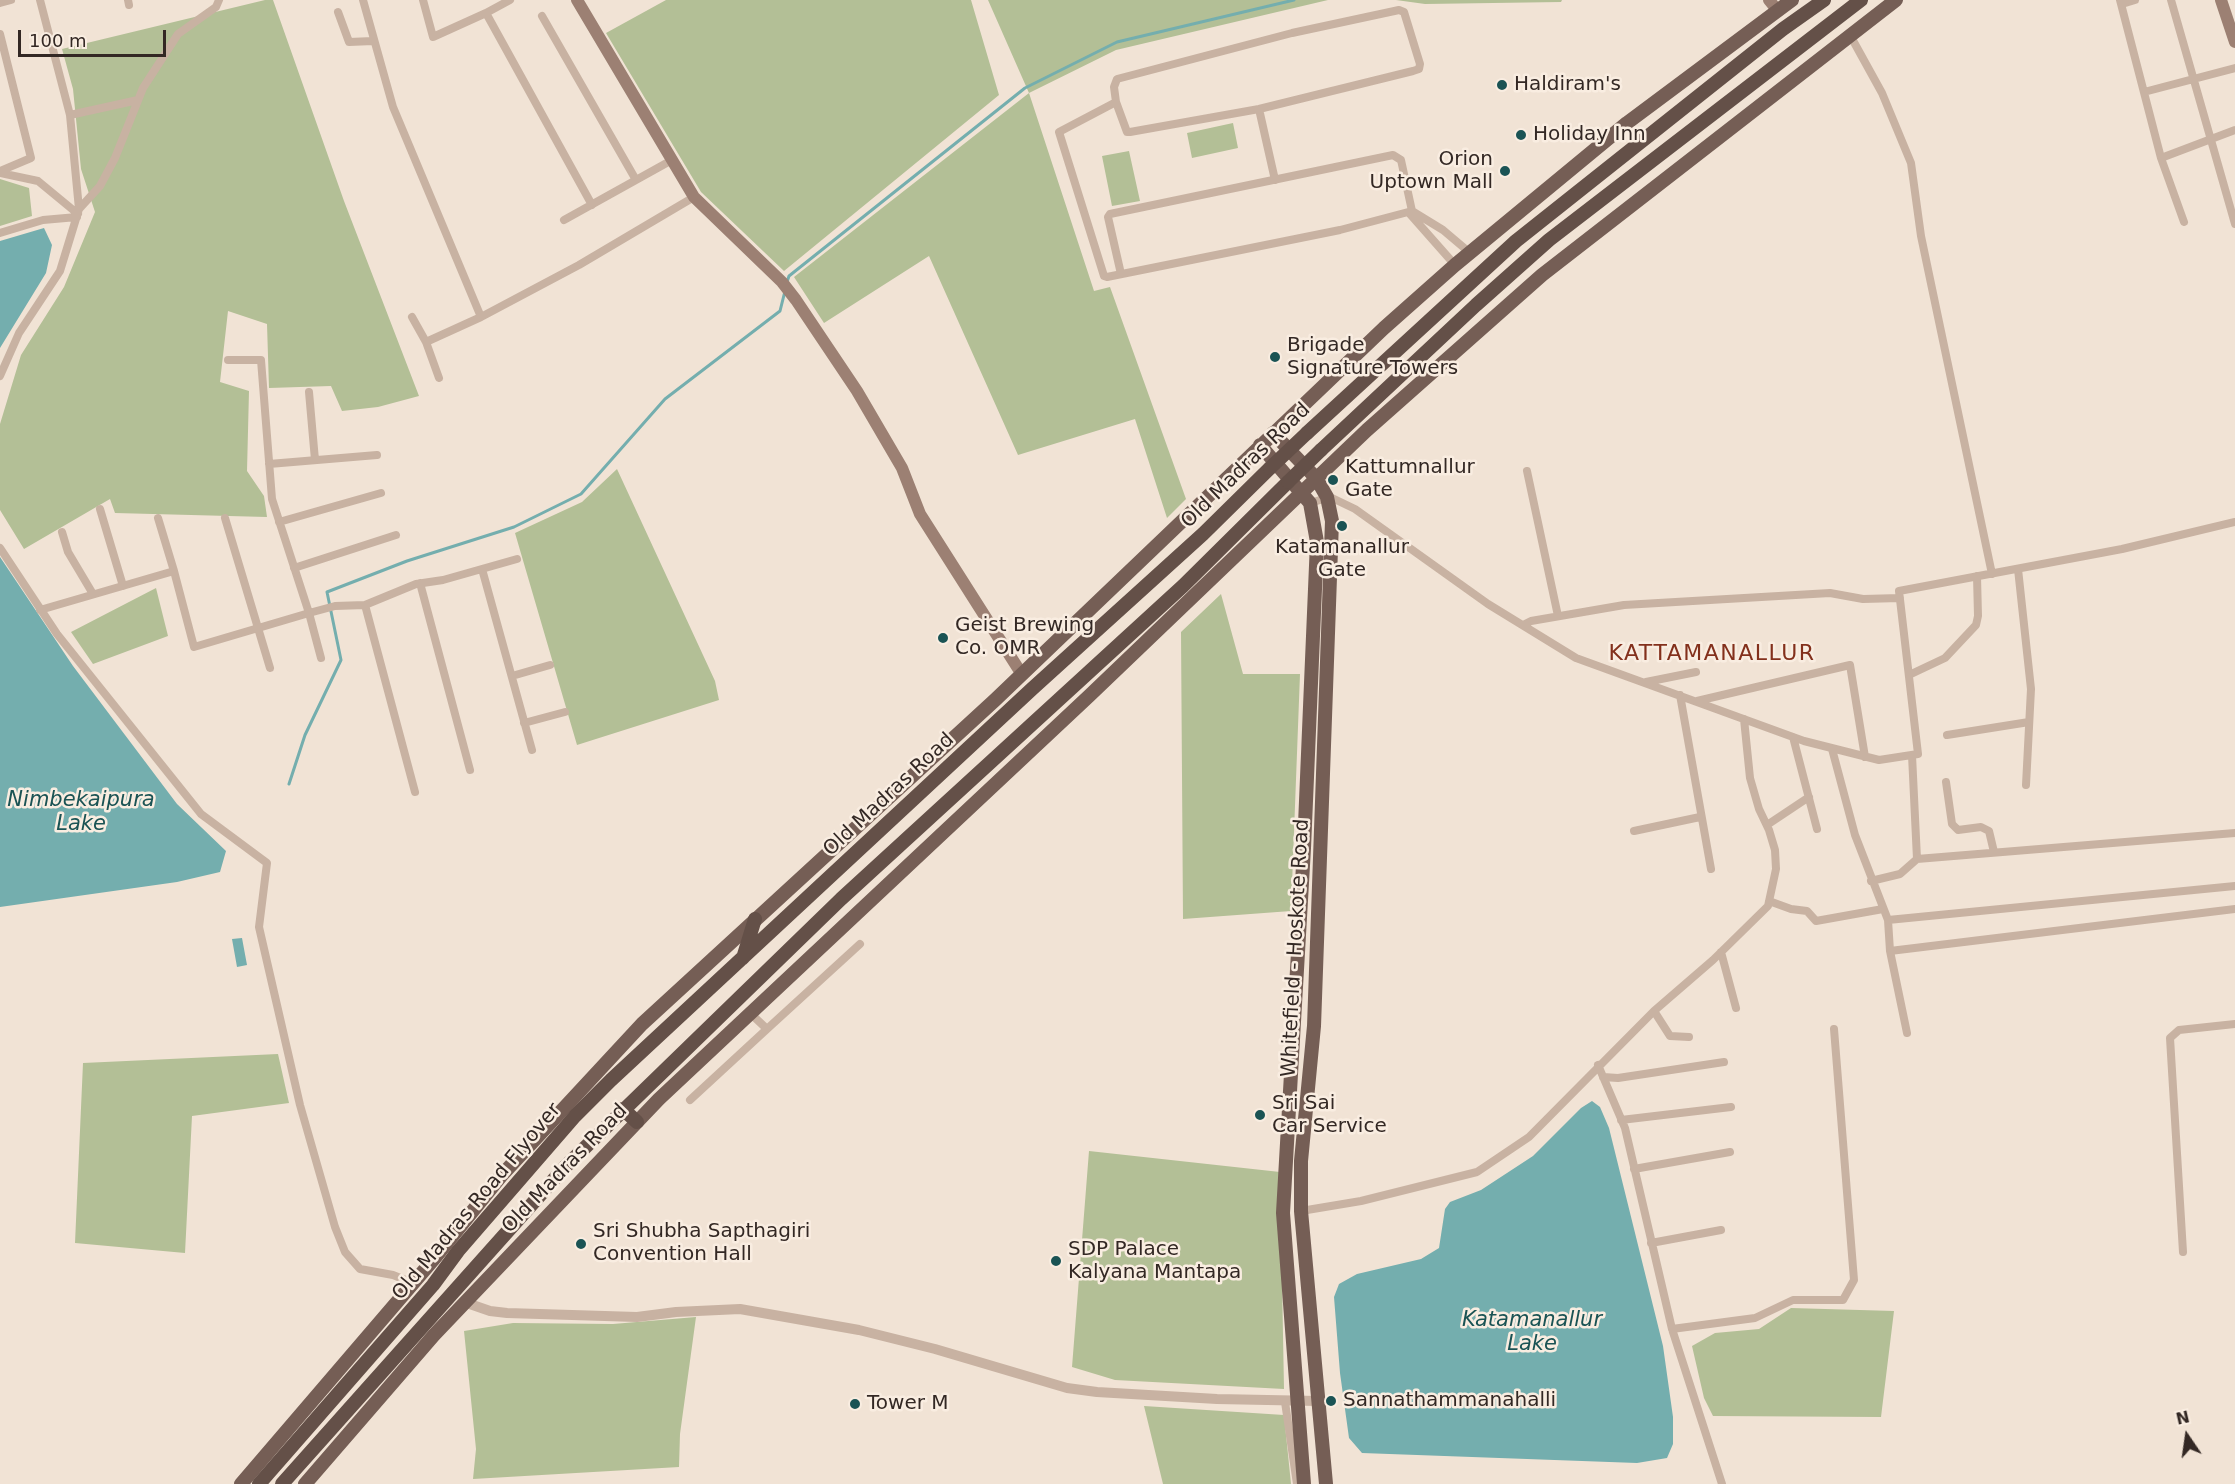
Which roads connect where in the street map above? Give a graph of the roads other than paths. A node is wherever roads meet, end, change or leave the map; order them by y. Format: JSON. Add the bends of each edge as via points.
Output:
{"nodes":[{"id":1,"x":11,"y":0,"type":"edge"},
{"id":2,"x":40,"y":0,"type":"edge"},
{"id":3,"x":219,"y":0,"type":"edge"},
{"id":4,"x":363,"y":0,"type":"edge"},
{"id":5,"x":423,"y":0,"type":"edge"},
{"id":6,"x":510,"y":0,"type":"edge"},
{"id":7,"x":577,"y":0,"type":"edge"},
{"id":8,"x":1792,"y":0,"type":"edge"},
{"id":9,"x":1824,"y":0,"type":"edge"},
{"id":10,"x":1861,"y":0,"type":"edge"},
{"id":11,"x":1896,"y":0,"type":"edge"},
{"id":12,"x":2135,"y":0,"type":"edge"},
{"id":13,"x":2171,"y":0,"type":"edge"},
{"id":14,"x":2221,"y":0,"type":"edge"},
{"id":15,"x":2121,"y":2,"type":"edge"},
{"id":16,"x":0,"y":3,"type":"edge"},
{"id":17,"x":1774,"y":5,"type":"edge"},
{"id":18,"x":338,"y":12,"type":"dead end"},
{"id":19,"x":486,"y":13,"type":"junction"},
{"id":20,"x":542,"y":16,"type":"dead end"},
{"id":21,"x":0,"y":34,"type":"edge"},
{"id":22,"x":1850,"y":35,"type":"junction"},
{"id":23,"x":373,"y":40,"type":"junction"},
{"id":24,"x":2235,"y":42,"type":"edge"},
{"id":25,"x":2235,"y":68,"type":"edge"},
{"id":26,"x":2193,"y":79,"type":"junction"},
{"id":27,"x":2144,"y":92,"type":"junction"},
{"id":28,"x":138,"y":100,"type":"junction"},
{"id":29,"x":1116,"y":102,"type":"junction"},
{"id":30,"x":1258,"y":109,"type":"junction"},
{"id":31,"x":70,"y":115,"type":"junction"},
{"id":32,"x":2235,"y":130,"type":"edge"},
{"id":33,"x":2210,"y":139,"type":"junction"},
{"id":34,"x":2160,"y":158,"type":"junction"},
{"id":35,"x":672,"y":160,"type":"junction"},
{"id":36,"x":0,"y":172,"type":"edge"},
{"id":37,"x":636,"y":180,"type":"junction"},
{"id":38,"x":1275,"y":180,"type":"junction"},
{"id":39,"x":694,"y":197,"type":"junction"},
{"id":40,"x":592,"y":205,"type":"junction"},
{"id":41,"x":78,"y":213,"type":"junction"},
{"id":42,"x":1411,"y":213,"type":"junction"},
{"id":43,"x":564,"y":220,"type":"dead end"},
{"id":44,"x":2184,"y":222,"type":"dead end"},
{"id":45,"x":2235,"y":224,"type":"edge"},
{"id":46,"x":0,"y":233,"type":"edge"},
{"id":47,"x":1469,"y":252,"type":"junction"},
{"id":48,"x":1455,"y":265,"type":"junction"},
{"id":49,"x":1121,"y":274,"type":"junction"},
{"id":50,"x":412,"y":317,"type":"dead end"},
{"id":51,"x":481,"y":317,"type":"junction"},
{"id":52,"x":426,"y":342,"type":"junction"},
{"id":53,"x":228,"y":360,"type":"dead end"},
{"id":54,"x":0,"y":376,"type":"edge"},
{"id":55,"x":439,"y":378,"type":"dead end"},
{"id":56,"x":309,"y":392,"type":"dead end"},
{"id":57,"x":1273,"y":433,"type":"junction"},
{"id":58,"x":1260,"y":445,"type":"junction"},
{"id":59,"x":377,"y":455,"type":"dead end"},
{"id":60,"x":315,"y":460,"type":"junction"},
{"id":61,"x":269,"y":464,"type":"junction"},
{"id":62,"x":1527,"y":471,"type":"dead end"},
{"id":63,"x":1316,"y":478,"type":"junction"},
{"id":64,"x":1302,"y":491,"type":"junction"},
{"id":65,"x":381,"y":493,"type":"dead end"},
{"id":66,"x":1327,"y":497,"type":"junction"},
{"id":67,"x":1310,"y":503,"type":"junction"},
{"id":68,"x":100,"y":509,"type":"dead end"},
{"id":69,"x":158,"y":518,"type":"dead end"},
{"id":70,"x":225,"y":518,"type":"dead end"},
{"id":71,"x":279,"y":522,"type":"junction"},
{"id":72,"x":2235,"y":522,"type":"edge"},
{"id":73,"x":62,"y":532,"type":"dead end"},
{"id":74,"x":396,"y":536,"type":"dead end"},
{"id":75,"x":0,"y":548,"type":"edge"},
{"id":76,"x":517,"y":559,"type":"dead end"},
{"id":77,"x":294,"y":568,"type":"junction"},
{"id":78,"x":483,"y":568,"type":"junction"},
{"id":79,"x":2018,"y":569,"type":"junction"},
{"id":80,"x":174,"y":571,"type":"junction"},
{"id":81,"x":1992,"y":574,"type":"junction"},
{"id":82,"x":1977,"y":576,"type":"junction"},
{"id":83,"x":420,"y":583,"type":"junction"},
{"id":84,"x":123,"y":586,"type":"junction"},
{"id":85,"x":93,"y":594,"type":"junction"},
{"id":86,"x":1900,"y":598,"type":"junction"},
{"id":87,"x":365,"y":605,"type":"junction"},
{"id":88,"x":40,"y":610,"type":"junction"},
{"id":89,"x":309,"y":613,"type":"junction"},
{"id":90,"x":1558,"y":616,"type":"junction"},
{"id":91,"x":1523,"y":626,"type":"junction"},
{"id":92,"x":258,"y":628,"type":"junction"},
{"id":93,"x":321,"y":658,"type":"dead end"},
{"id":94,"x":550,"y":665,"type":"dead end"},
{"id":95,"x":270,"y":668,"type":"dead end"},
{"id":96,"x":1696,"y":672,"type":"dead end"},
{"id":97,"x":1021,"y":673,"type":"junction"},
{"id":98,"x":1909,"y":675,"type":"junction"},
{"id":99,"x":512,"y":676,"type":"junction"},
{"id":100,"x":1643,"y":682,"type":"junction"},
{"id":101,"x":1680,"y":695,"type":"junction"},
{"id":102,"x":1696,"y":701,"type":"junction"},
{"id":103,"x":565,"y":712,"type":"dead end"},
{"id":104,"x":1744,"y":719,"type":"junction"},
{"id":105,"x":2029,"y":722,"type":"junction"},
{"id":106,"x":524,"y":723,"type":"junction"},
{"id":107,"x":1947,"y":735,"type":"dead end"},
{"id":108,"x":1793,"y":736,"type":"junction"},
{"id":109,"x":1832,"y":749,"type":"junction"},
{"id":110,"x":532,"y":750,"type":"dead end"},
{"id":111,"x":1912,"y":755,"type":"junction"},
{"id":112,"x":1865,"y":757,"type":"junction"},
{"id":113,"x":470,"y":770,"type":"dead end"},
{"id":114,"x":1946,"y":782,"type":"dead end"},
{"id":115,"x":2026,"y":785,"type":"dead end"},
{"id":116,"x":415,"y":792,"type":"dead end"},
{"id":117,"x":1809,"y":797,"type":"junction"},
{"id":118,"x":1700,"y":817,"type":"junction"},
{"id":119,"x":1767,"y":825,"type":"junction"},
{"id":120,"x":1817,"y":830,"type":"dead end"},
{"id":121,"x":1634,"y":831,"type":"dead end"},
{"id":122,"x":2235,"y":833,"type":"edge"},
{"id":123,"x":1994,"y":852,"type":"junction"},
{"id":124,"x":1917,"y":859,"type":"junction"},
{"id":125,"x":1711,"y":870,"type":"dead end"},
{"id":126,"x":1871,"y":881,"type":"junction"},
{"id":127,"x":2235,"y":886,"type":"edge"},
{"id":128,"x":1769,"y":901,"type":"junction"},
{"id":129,"x":1884,"y":909,"type":"junction"},
{"id":130,"x":2235,"y":909,"type":"edge"},
{"id":131,"x":755,"y":919,"type":"junction"},
{"id":132,"x":1888,"y":920,"type":"junction"},
{"id":133,"x":860,"y":944,"type":"dead end"},
{"id":134,"x":1890,"y":951,"type":"junction"},
{"id":135,"x":1721,"y":952,"type":"junction"},
{"id":136,"x":742,"y":960,"type":"junction"},
{"id":137,"x":1736,"y":1008,"type":"dead end"},
{"id":138,"x":1654,"y":1011,"type":"junction"},
{"id":139,"x":751,"y":1014,"type":"junction"},
{"id":140,"x":2235,"y":1024,"type":"edge"},
{"id":141,"x":766,"y":1029,"type":"junction"},
{"id":142,"x":1834,"y":1029,"type":"dead end"},
{"id":143,"x":1907,"y":1033,"type":"dead end"},
{"id":144,"x":1689,"y":1037,"type":"dead end"},
{"id":145,"x":1724,"y":1062,"type":"dead end"},
{"id":146,"x":1598,"y":1065,"type":"junction"},
{"id":147,"x":1603,"y":1077,"type":"junction"},
{"id":148,"x":690,"y":1100,"type":"dead end"},
{"id":149,"x":1731,"y":1107,"type":"dead end"},
{"id":150,"x":623,"y":1109,"type":"junction"},
{"id":151,"x":1621,"y":1120,"type":"junction"},
{"id":152,"x":637,"y":1122,"type":"junction"},
{"id":153,"x":1287,"y":1138,"type":"junction"},
{"id":154,"x":1303,"y":1139,"type":"junction"},
{"id":155,"x":1730,"y":1152,"type":"dead end"},
{"id":156,"x":1634,"y":1169,"type":"junction"},
{"id":157,"x":1301,"y":1211,"type":"junction"},
{"id":158,"x":1721,"y":1230,"type":"dead end"},
{"id":159,"x":1652,"y":1243,"type":"junction"},
{"id":160,"x":2183,"y":1252,"type":"dead end"},
{"id":161,"x":413,"y":1284,"type":"junction"},
{"id":162,"x":464,"y":1302,"type":"junction"},
{"id":163,"x":1672,"y":1329,"type":"junction"},
{"id":164,"x":1318,"y":1401,"type":"junction"},
{"id":165,"x":1291,"y":1402,"type":"junction"},
{"id":166,"x":242,"y":1484,"type":"edge"},
{"id":167,"x":259,"y":1484,"type":"edge"},
{"id":168,"x":282,"y":1484,"type":"edge"},
{"id":169,"x":305,"y":1484,"type":"edge"},
{"id":170,"x":1297,"y":1484,"type":"edge"},
{"id":171,"x":1304,"y":1484,"type":"edge"},
{"id":172,"x":1326,"y":1484,"type":"edge"},
{"id":173,"x":1722,"y":1484,"type":"edge"}],
"edges":[{"from":1,"to":16,"type":"street"},
{"from":2,"to":31,"type":"street"},
{"from":3,"to":28,"type":"street","via":[[216,7],[178,34]]},
{"from":4,"to":23,"type":"street"},
{"from":5,"to":19,"type":"street","via":[[434,37]]},
{"from":6,"to":19,"type":"street"},
{"from":7,"to":35,"type":"main road"},
{"from":8,"to":17,"type":"main road"},
{"from":9,"to":136,"type":"highway","name":"Old Madras Road","bridge":true,"via":[[1783,28],[1516,241]]},
{"from":10,"to":150,"type":"highway","name":"Old Madras Road","bridge":true,"via":[[1549,240],[1476,305],[1183,585],[841,899]]},
{"from":11,"to":22,"type":"main road","name":"Old Madras Road"},
{"from":12,"to":15,"type":"street"},
{"from":13,"to":26,"type":"street"},
{"from":14,"to":24,"type":"main road"},
{"from":15,"to":27,"type":"street"},
{"from":17,"to":47,"type":"main road"},
{"from":18,"to":23,"type":"street","via":[[349,42]]},
{"from":19,"to":40,"type":"street"},
{"from":20,"to":37,"type":"street"},
{"from":21,"to":36,"type":"street","via":[[31,158]]},
{"from":22,"to":63,"type":"main road","name":"Old Madras Road","via":[[1542,275]]},
{"from":22,"to":81,"type":"street","via":[[1882,93],[1911,163],[1921,236]]},
{"from":23,"to":51,"type":"street","via":[[393,107]]},
{"from":25,"to":26,"type":"street"},
{"from":26,"to":27,"type":"street"},
{"from":26,"to":33,"type":"street"},
{"from":27,"to":34,"type":"street"},
{"from":28,"to":31,"type":"street"},
{"from":28,"to":41,"type":"street","via":[[115,158],[100,186]]},
{"from":29,"to":30,"type":"street","via":[[1127,132]]},
{"from":29,"to":30,"type":"street","via":[[1117,79],[1152,68],[1292,33],[1404,12],[1419,69]]},
{"from":29,"to":49,"type":"street","via":[[1059,132],[1104,276]]},
{"from":30,"to":38,"type":"street"},
{"from":31,"to":41,"type":"street"},
{"from":32,"to":33,"type":"street"},
{"from":33,"to":34,"type":"street"},
{"from":33,"to":45,"type":"street"},
{"from":34,"to":44,"type":"street"},
{"from":35,"to":37,"type":"street"},
{"from":35,"to":39,"type":"main road"},
{"from":36,"to":41,"type":"street","via":[[38,181]]},
{"from":37,"to":40,"type":"street"},
{"from":38,"to":42,"type":"street","via":[[1393,155],[1401,160]]},
{"from":38,"to":49,"type":"street","via":[[1110,214]]},
{"from":39,"to":51,"type":"street"},
{"from":39,"to":97,"type":"main road","via":[[796,300],[857,391],[902,468],[920,514]]},
{"from":40,"to":43,"type":"street"},
{"from":41,"to":46,"type":"street"},
{"from":41,"to":54,"type":"street","via":[[60,271],[19,333]]},
{"from":42,"to":47,"type":"street","via":[[1443,230]]},
{"from":42,"to":48,"type":"street"},
{"from":42,"to":49,"type":"street"},
{"from":47,"to":48,"type":"main road"},
{"from":48,"to":57,"type":"main road"},
{"from":50,"to":52,"type":"street"},
{"from":51,"to":52,"type":"street"},
{"from":52,"to":55,"type":"street"},
{"from":53,"to":61,"type":"street","via":[[261,360]]},
{"from":56,"to":60,"type":"street"},
{"from":57,"to":58,"type":"main road"},
{"from":57,"to":63,"type":"main road","name":"Whitefield - Hoskote Road"},
{"from":58,"to":64,"type":"main road","name":"Whitefield - Hoskote Road"},
{"from":58,"to":97,"type":"main road"},
{"from":59,"to":60,"type":"street"},
{"from":60,"to":61,"type":"street"},
{"from":61,"to":71,"type":"street"},
{"from":62,"to":90,"type":"street"},
{"from":63,"to":64,"type":"main road","name":"Old Madras Road"},
{"from":63,"to":66,"type":"main road","name":"Whitefield - Hoskote Road"},
{"from":64,"to":67,"type":"main road","name":"Whitefield - Hoskote Road"},
{"from":64,"to":139,"type":"main road","name":"Old Madras Road"},
{"from":65,"to":71,"type":"street"},
{"from":66,"to":67,"type":"street"},
{"from":66,"to":91,"type":"street","via":[[1355,509]]},
{"from":66,"to":154,"type":"main road","name":"Whitefield - Hoskote Road","via":[[1333,530],[1330,640],[1314,1026]]},
{"from":67,"to":153,"type":"main road","name":"Whitefield - Hoskote Road","via":[[1317,542]]},
{"from":68,"to":84,"type":"street"},
{"from":69,"to":80,"type":"street"},
{"from":70,"to":92,"type":"street"},
{"from":71,"to":77,"type":"street"},
{"from":72,"to":79,"type":"street"},
{"from":73,"to":85,"type":"street","via":[[68,552]]},
{"from":74,"to":77,"type":"street"},
{"from":75,"to":88,"type":"street"},
{"from":76,"to":78,"type":"street"},
{"from":77,"to":89,"type":"street"},
{"from":78,"to":83,"type":"street"},
{"from":78,"to":99,"type":"street"},
{"from":79,"to":81,"type":"street"},
{"from":79,"to":105,"type":"street","via":[[2031,689]]},
{"from":80,"to":84,"type":"street"},
{"from":80,"to":92,"type":"street","via":[[194,646]]},
{"from":81,"to":82,"type":"street"},
{"from":82,"to":86,"type":"street","via":[[1899,591]]},
{"from":82,"to":98,"type":"street","via":[[1976,625],[1945,658]]},
{"from":83,"to":87,"type":"street"},
{"from":83,"to":113,"type":"street"},
{"from":84,"to":85,"type":"street"},
{"from":85,"to":88,"type":"street"},
{"from":86,"to":90,"type":"street","via":[[1788,594],[1624,605]]},
{"from":86,"to":98,"type":"street"},
{"from":87,"to":89,"type":"street","via":[[335,606]]},
{"from":87,"to":116,"type":"street"},
{"from":88,"to":161,"type":"street","via":[[201,814],[267,863],[259,927],[300,1104],[335,1227],[345,1252],[360,1269],[393,1275]]},
{"from":89,"to":92,"type":"street"},
{"from":89,"to":93,"type":"street"},
{"from":90,"to":91,"type":"street"},
{"from":91,"to":100,"type":"street","via":[[1576,658]]},
{"from":92,"to":95,"type":"street"},
{"from":94,"to":99,"type":"street"},
{"from":96,"to":100,"type":"street"},
{"from":97,"to":131,"type":"main road"},
{"from":98,"to":111,"type":"street","via":[[1918,754]]},
{"from":99,"to":106,"type":"street"},
{"from":100,"to":101,"type":"street"},
{"from":101,"to":102,"type":"street"},
{"from":101,"to":118,"type":"street"},
{"from":102,"to":104,"type":"street"},
{"from":102,"to":112,"type":"street","via":[[1850,665]]},
{"from":103,"to":106,"type":"street"},
{"from":104,"to":108,"type":"street"},
{"from":104,"to":119,"type":"street","via":[[1750,778]]},
{"from":105,"to":107,"type":"street"},
{"from":105,"to":115,"type":"street"},
{"from":106,"to":110,"type":"street"},
{"from":108,"to":109,"type":"street"},
{"from":108,"to":117,"type":"street"},
{"from":109,"to":112,"type":"street"},
{"from":109,"to":126,"type":"street"},
{"from":111,"to":112,"type":"street","via":[[1879,760]]},
{"from":111,"to":124,"type":"street"},
{"from":114,"to":123,"type":"street","via":[[1952,824],[1958,831],[1981,827],[1989,831]]},
{"from":117,"to":119,"type":"street"},
{"from":117,"to":120,"type":"street"},
{"from":118,"to":121,"type":"street"},
{"from":118,"to":125,"type":"street"},
{"from":119,"to":128,"type":"street","via":[[1776,869]]},
{"from":122,"to":123,"type":"street"},
{"from":123,"to":124,"type":"street"},
{"from":124,"to":126,"type":"street","via":[[1900,874]]},
{"from":126,"to":129,"type":"street"},
{"from":127,"to":132,"type":"street"},
{"from":128,"to":129,"type":"street","via":[[1807,911],[1816,921]]},
{"from":128,"to":135,"type":"street"},
{"from":129,"to":132,"type":"street"},
{"from":130,"to":134,"type":"street"},
{"from":131,"to":136,"type":"highway"},
{"from":131,"to":161,"type":"main road","via":[[612,1056],[501,1176]]},
{"from":132,"to":134,"type":"street"},
{"from":133,"to":141,"type":"street"},
{"from":134,"to":143,"type":"street"},
{"from":135,"to":137,"type":"street"},
{"from":135,"to":138,"type":"street"},
{"from":136,"to":167,"type":"highway","name":"Old Madras Road Flyover","via":[[575,1116]]},
{"from":138,"to":144,"type":"street","via":[[1670,1036]]},
{"from":138,"to":146,"type":"street"},
{"from":139,"to":141,"type":"street"},
{"from":139,"to":152,"type":"main road","name":"Old Madras Road"},
{"from":140,"to":160,"type":"street","via":[[2179,1030],[2170,1038]]},
{"from":141,"to":148,"type":"street"},
{"from":142,"to":163,"type":"street","via":[[1854,1280],[1843,1300],[1792,1300],[1755,1318]]},
{"from":145,"to":147,"type":"street"},
{"from":146,"to":147,"type":"street"},
{"from":146,"to":157,"type":"street","via":[[1529,1137],[1477,1172],[1361,1201]]},
{"from":147,"to":151,"type":"street"},
{"from":149,"to":151,"type":"street"},
{"from":150,"to":152,"type":"highway"},
{"from":150,"to":168,"type":"highway","name":"Old Madras Road Flyover","via":[[566,1166]]},
{"from":151,"to":156,"type":"street"},
{"from":152,"to":162,"type":"main road","name":"Old Madras Road"},
{"from":153,"to":154,"type":"main road"},
{"from":153,"to":165,"type":"main road","name":"Whitefield - Hoskote Road","via":[[1282,1213]]},
{"from":154,"to":157,"type":"main road","name":"Whitefield - Hoskote Road"},
{"from":155,"to":156,"type":"street"},
{"from":156,"to":159,"type":"street"},
{"from":157,"to":164,"type":"main road","name":"Whitefield - Hoskote Road"},
{"from":158,"to":159,"type":"street"},
{"from":159,"to":163,"type":"street"},
{"from":161,"to":166,"type":"main road"},
{"from":162,"to":165,"type":"street","via":[[507,1313],[637,1317],[740,1309],[880,1335],[1067,1388]]},
{"from":162,"to":169,"type":"main road","name":"Old Madras Road"},
{"from":163,"to":173,"type":"street"},
{"from":164,"to":165,"type":"street"},
{"from":164,"to":172,"type":"main road","name":"Whitefield - Hoskote Road"},
{"from":165,"to":170,"type":"street"},
{"from":165,"to":171,"type":"main road","name":"Whitefield - Hoskote Road"}]}
